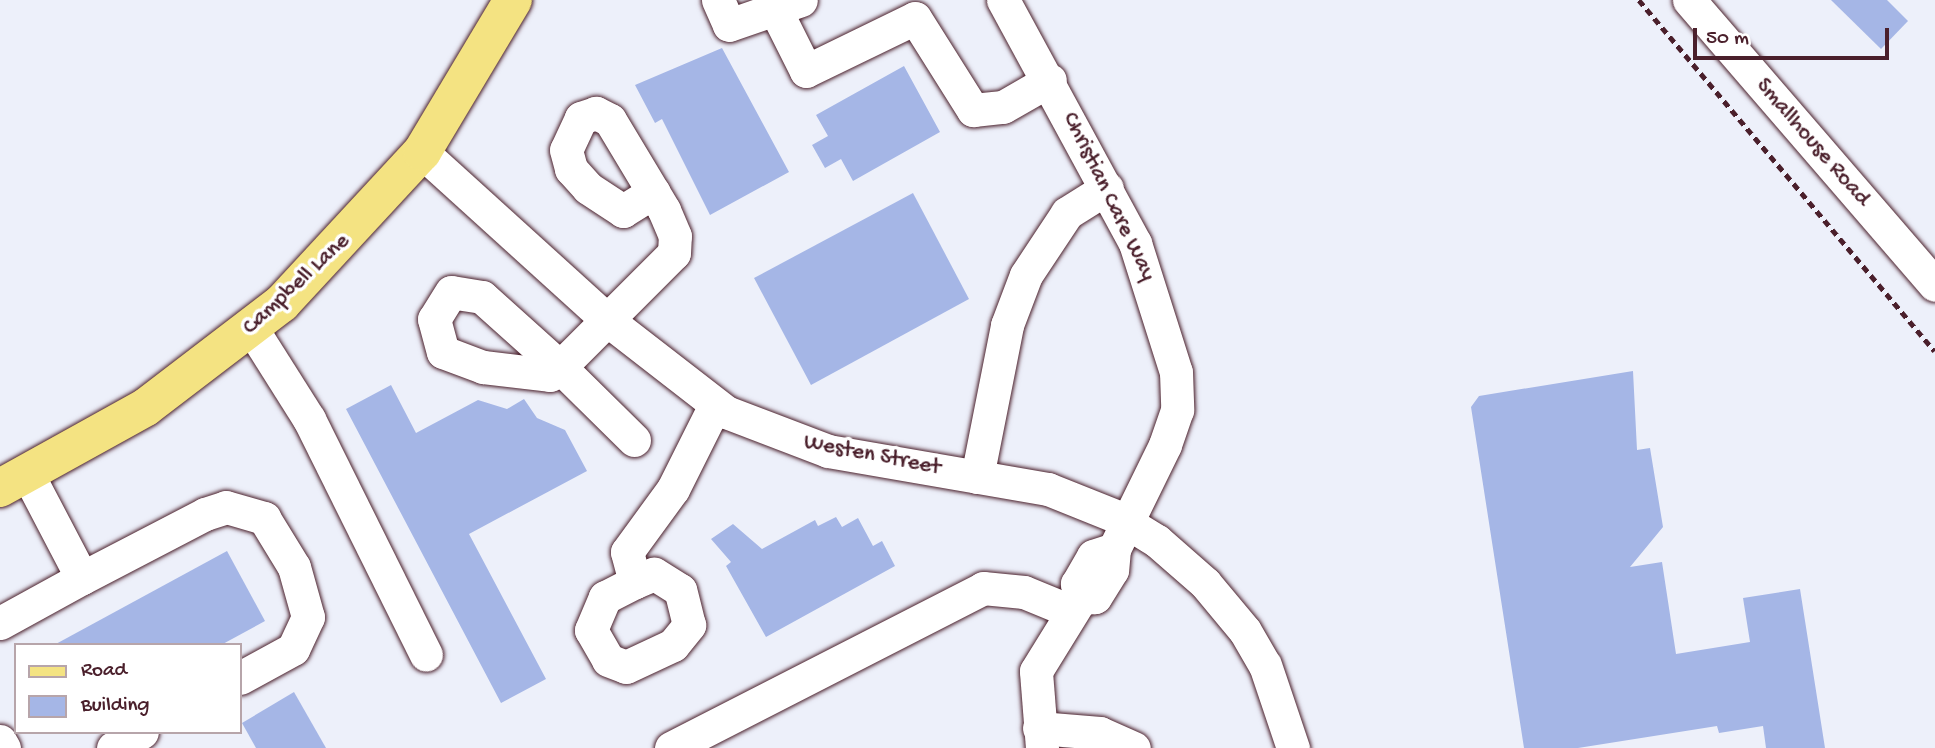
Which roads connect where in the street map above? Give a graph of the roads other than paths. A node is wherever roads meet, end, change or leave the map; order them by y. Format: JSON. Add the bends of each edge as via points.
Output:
{"nodes":[{"id":1,"x":513,"y":0,"type":"edge"},
{"id":2,"x":718,"y":0,"type":"edge"},
{"id":3,"x":1003,"y":0,"type":"edge"},
{"id":4,"x":1689,"y":0,"type":"edge"},
{"id":5,"x":789,"y":6,"type":"edge"},
{"id":6,"x":911,"y":9,"type":"edge"},
{"id":7,"x":1050,"y":80,"type":"junction"},
{"id":8,"x":422,"y":152,"type":"junction"},
{"id":9,"x":1107,"y":188,"type":"junction"},
{"id":10,"x":653,"y":192,"type":"dead end"},
{"id":11,"x":1935,"y":285,"type":"edge"},
{"id":12,"x":607,"y":319,"type":"junction"},
{"id":13,"x":252,"y":329,"type":"junction"},
{"id":14,"x":715,"y":405,"type":"junction"},
{"id":15,"x":634,"y":440,"type":"dead end"},
{"id":16,"x":977,"y":477,"type":"junction"},
{"id":17,"x":14,"y":480,"type":"edge"},
{"id":18,"x":1121,"y":536,"type":"junction"},
{"id":19,"x":82,"y":578,"type":"junction"},
{"id":20,"x":635,"y":582,"type":"dead end"},
{"id":21,"x":1075,"y":605,"type":"junction"},
{"id":22,"x":0,"y":623,"type":"edge"},
{"id":23,"x":426,"y":655,"type":"dead end"},
{"id":24,"x":242,"y":677,"type":"edge"},
{"id":25,"x":138,"y":734,"type":"edge"},
{"id":26,"x":1041,"y":738,"type":"edge"},
{"id":27,"x":0,"y":741,"type":"edge"},
{"id":28,"x":4,"y":748,"type":"edge"},
{"id":29,"x":113,"y":748,"type":"edge"},
{"id":30,"x":671,"y":748,"type":"edge"},
{"id":31,"x":1134,"y":748,"type":"edge"},
{"id":32,"x":1293,"y":748,"type":"edge"}],
"edges":[{"from":1,"to":8,"type":"main road","name":"Campbell Lane"},
{"from":2,"to":5,"type":"street","via":[[729,25]]},
{"from":3,"to":7,"type":"street","name":"Christian Care Way"},
{"from":4,"to":11,"type":"street","name":"Smallhouse Road"},
{"from":5,"to":6,"type":"street","via":[[806,71]]},
{"from":6,"to":7,"type":"street","via":[[973,110],[1003,107]]},
{"from":7,"to":9,"type":"street","name":"Christian Care Way"},
{"from":8,"to":12,"type":"street","name":"Westen Street"},
{"from":8,"to":13,"type":"main road","name":"Campbell Lane","via":[[337,250]]},
{"from":9,"to":16,"type":"street","via":[[1066,213],[1026,275],[1007,325]]},
{"from":9,"to":18,"type":"street","name":"Christian Care Way","via":[[1167,333],[1179,391],[1166,445]]},
{"from":10,"to":12,"type":"street","via":[[675,236],[674,253]]},
{"from":12,"to":14,"type":"street","name":"Westen Street"},
{"from":12,"to":15,"type":"street","via":[[561,368]]},
{"from":13,"to":17,"type":"main road","name":"Campbell Lane","via":[[146,407]]},
{"from":13,"to":23,"type":"street","via":[[309,419]]},
{"from":14,"to":16,"type":"street","name":"Westen Street","via":[[808,445]]},
{"from":14,"to":20,"type":"street","via":[[673,489],[633,537],[627,552]]},
{"from":16,"to":18,"type":"street","name":"Westen Street","via":[[1048,489]]},
{"from":17,"to":19,"type":"street"},
{"from":18,"to":21,"type":"street","via":[[1093,556],[1077,584]]},
{"from":18,"to":32,"type":"street","name":"Westen Street","via":[[1190,568],[1245,631],[1265,665]]},
{"from":19,"to":22,"type":"street"},
{"from":19,"to":24,"type":"street","via":[[226,507],[264,518],[305,595],[304,635],[293,649]]},
{"from":21,"to":26,"type":"street","via":[[1037,671]]},
{"from":21,"to":30,"type":"street","via":[[1024,592],[983,588]]},
{"from":25,"to":29,"type":"street"},
{"from":26,"to":31,"type":"street","via":[[1100,733]]},
{"from":27,"to":28,"type":"street"}]}
